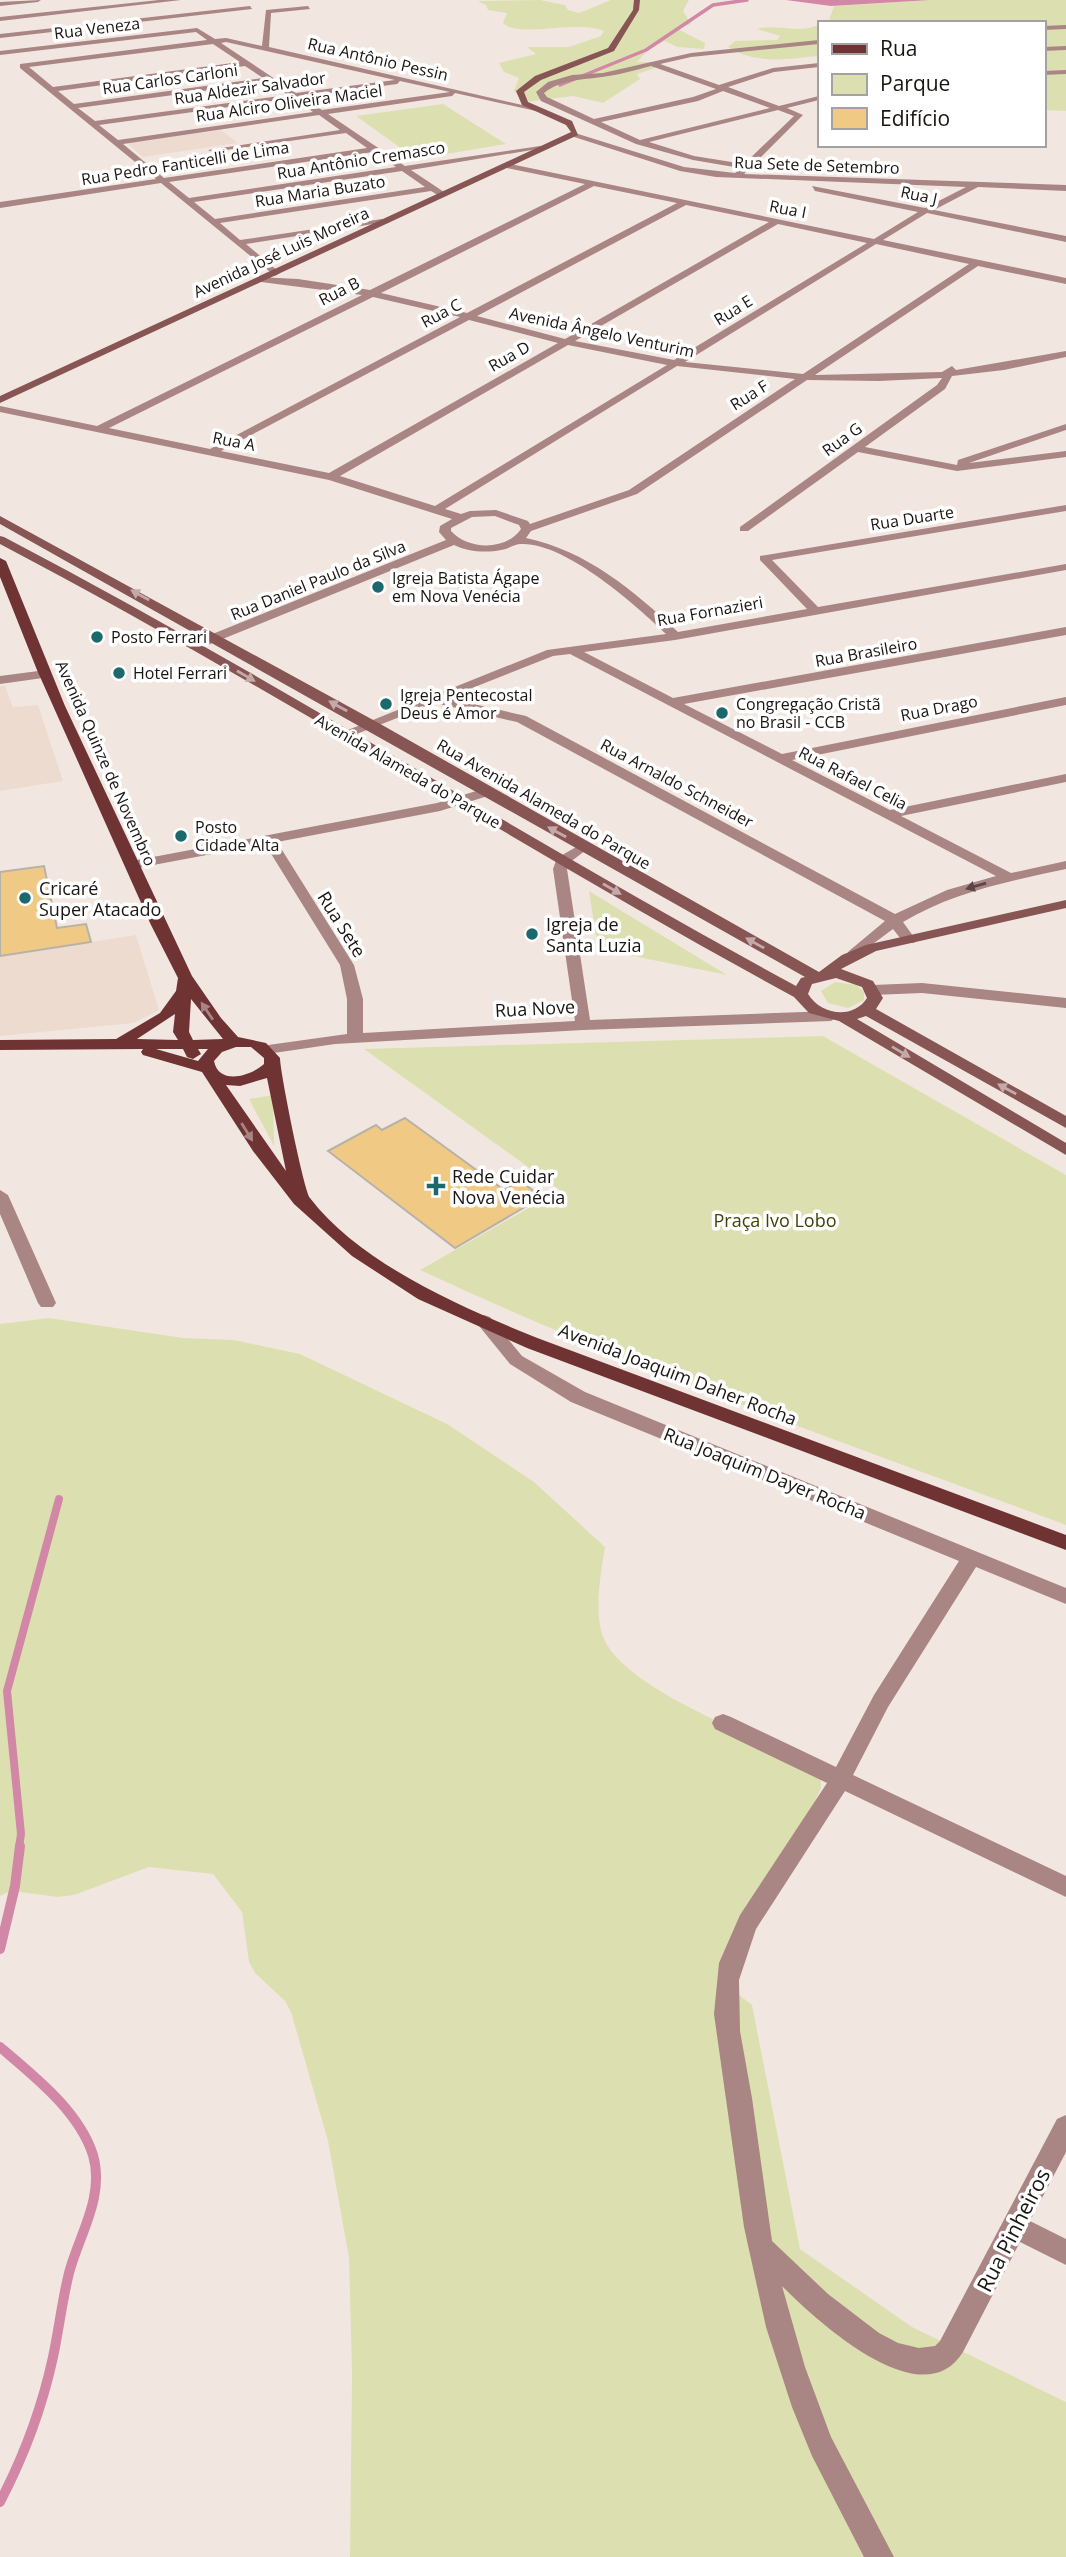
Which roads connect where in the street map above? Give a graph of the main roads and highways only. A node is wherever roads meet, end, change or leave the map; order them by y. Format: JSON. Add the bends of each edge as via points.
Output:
{"nodes":[{"id":1,"x":0,"y":561,"type":"edge"},
{"id":2,"x":5,"y":586,"type":"edge"},
{"id":3,"x":185,"y":983,"type":"junction"},
{"id":4,"x":122,"y":1042,"type":"junction"},
{"id":5,"x":229,"y":1043,"type":"junction"},
{"id":6,"x":0,"y":1045,"type":"edge"},
{"id":7,"x":186,"y":1045,"type":"junction"},
{"id":8,"x":270,"y":1057,"type":"junction"},
{"id":9,"x":208,"y":1068,"type":"junction"},
{"id":10,"x":300,"y":1200,"type":"junction"},
{"id":11,"x":1066,"y":1543,"type":"edge"}],
"edges":[{"from":1,"to":2,"type":"main road","name":"Avenida Quinze de Novembro"},
{"from":2,"to":3,"type":"main road","name":"Avenida Quinze de Novembro"},
{"from":3,"to":4,"type":"main road","via":[[165,1016]]},
{"from":5,"to":3,"type":"main road","name":"Avenida Quinze de Novembro","one_way":true},
{"from":3,"to":7,"type":"main road","via":[[180,1023]]},
{"from":4,"to":6,"type":"main road"},
{"from":4,"to":7,"type":"main road"},
{"from":4,"to":9,"type":"main road"},
{"from":5,"to":7,"type":"main road"},
{"from":5,"to":8,"type":"main road","via":[[256,1044]]},
{"from":5,"to":9,"type":"main road","via":[[209,1055]]},
{"from":7,"to":9,"type":"main road"},
{"from":8,"to":9,"type":"main road","via":[[260,1076],[239,1082],[218,1079]]},
{"from":8,"to":10,"type":"main road"},
{"from":9,"to":10,"type":"main road","name":"Avenida Joaquim Daher Rocha","one_way":true,"via":[[255,1145]]},
{"from":10,"to":11,"type":"main road","name":"Avenida Joaquim Daher Rocha","via":[[385,1272],[484,1321]]}]}
